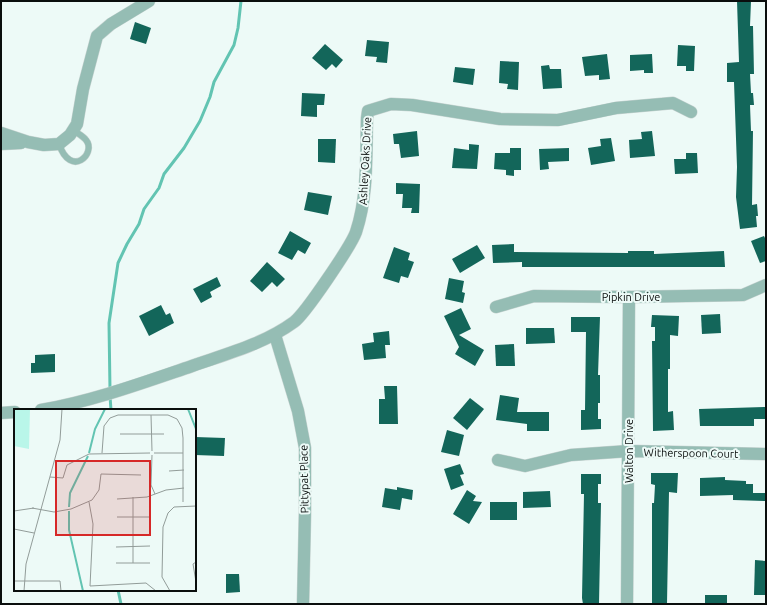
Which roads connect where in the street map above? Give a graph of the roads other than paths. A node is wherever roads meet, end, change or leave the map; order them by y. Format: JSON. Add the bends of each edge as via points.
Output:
{"nodes":[{"id":1,"x":149,"y":1,"type":"edge"},
{"id":2,"x":690,"y":112,"type":"dead end"},
{"id":3,"x":73,"y":130,"type":"junction"},
{"id":4,"x":1,"y":133,"type":"edge"},
{"id":5,"x":28,"y":142,"type":"junction"},
{"id":6,"x":1,"y":144,"type":"edge"},
{"id":7,"x":59,"y":144,"type":"junction"},
{"id":8,"x":766,"y":285,"type":"edge"},
{"id":9,"x":629,"y":297,"type":"junction"},
{"id":10,"x":496,"y":307,"type":"dead end"},
{"id":11,"x":275,"y":335,"type":"junction"},
{"id":12,"x":47,"y":409,"type":"edge"},
{"id":13,"x":14,"y":412,"type":"edge"},
{"id":14,"x":1,"y":413,"type":"edge"},
{"id":15,"x":629,"y":451,"type":"junction"},
{"id":16,"x":766,"y":454,"type":"edge"},
{"id":17,"x":498,"y":460,"type":"dead end"},
{"id":18,"x":303,"y":604,"type":"edge"},
{"id":19,"x":627,"y":604,"type":"edge"}],
"edges":[{"from":1,"to":3,"type":"street","via":[[111,24],[97,36],[77,124]]},
{"from":2,"to":11,"type":"street","name":"Ashley Oaks Drive","via":[[674,103],[616,108],[558,120],[470,116],[412,105],[391,104],[368,111],[365,185],[362,213],[355,234],[339,262],[296,321]]},
{"from":3,"to":7,"type":"street"},
{"from":3,"to":7,"type":"lane","via":[[88,143],[88,151],[84,158],[76,161],[66,158]]},
{"from":4,"to":5,"type":"street"},
{"from":5,"to":6,"type":"street"},
{"from":5,"to":7,"type":"street"},
{"from":8,"to":9,"type":"street","name":"Pipkin Drive","via":[[743,295]]},
{"from":9,"to":10,"type":"street","name":"Pipkin Drive","via":[[534,296]]},
{"from":9,"to":15,"type":"street","name":"Walton Drive"},
{"from":11,"to":12,"type":"street","name":"Ashley Oaks Drive","via":[[128,388],[75,404]]},
{"from":11,"to":18,"type":"street","name":"Pittypat Place","via":[[298,411],[305,448]]},
{"from":13,"to":14,"type":"street"},
{"from":15,"to":16,"type":"street","name":"Witherspoon Court"},
{"from":15,"to":17,"type":"street","name":"Witherspoon Court","via":[[571,455],[525,466]]},
{"from":15,"to":19,"type":"street","name":"Walton Drive"}]}
